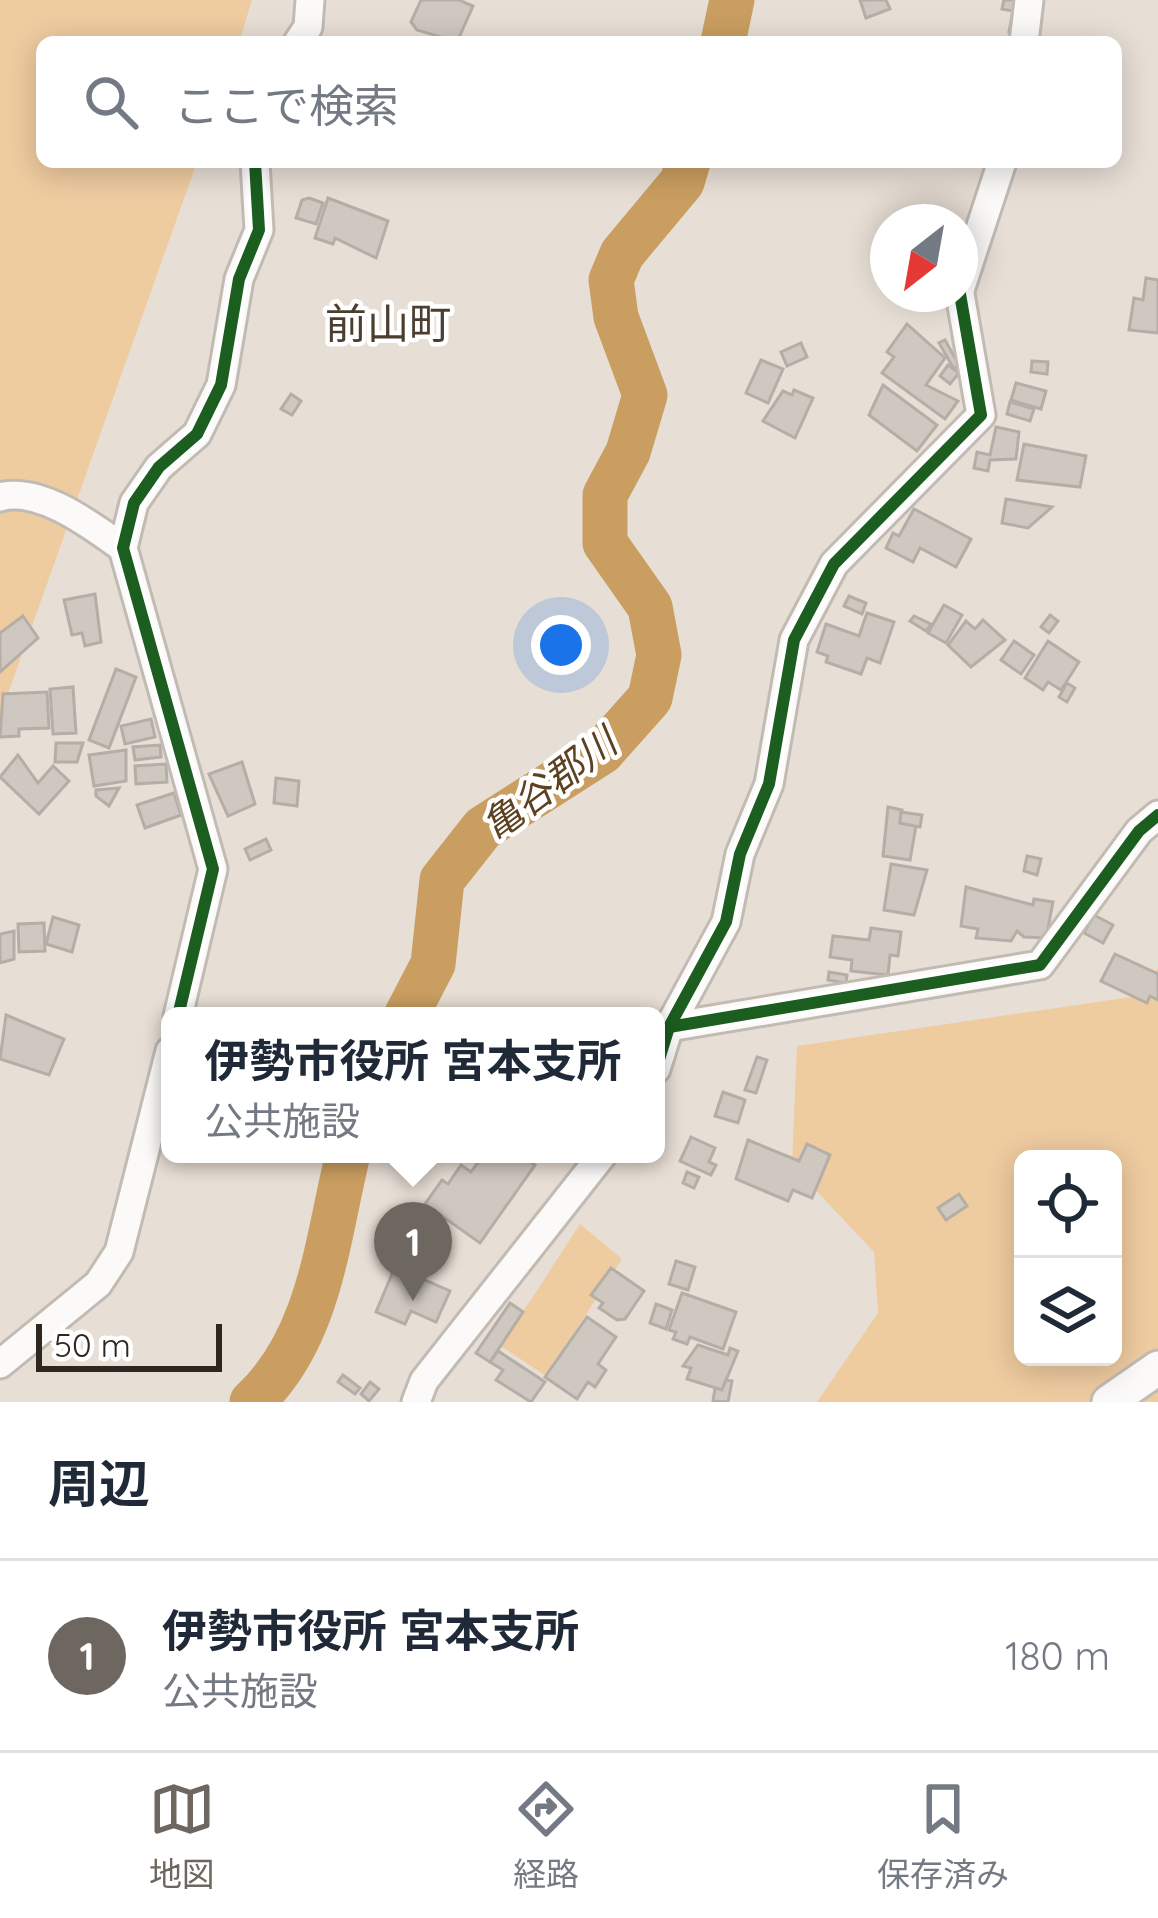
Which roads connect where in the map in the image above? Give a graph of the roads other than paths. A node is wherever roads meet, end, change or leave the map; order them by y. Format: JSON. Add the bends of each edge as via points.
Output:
{"nodes":[{"id":1,"x":310,"y":0,"type":"edge"},
{"id":2,"x":1029,"y":0,"type":"edge"},
{"id":3,"x":302,"y":36,"type":"edge"},
{"id":4,"x":1025,"y":36,"type":"edge"},
{"id":5,"x":255,"y":168,"type":"edge"},
{"id":6,"x":1000,"y":168,"type":"edge"},
{"id":7,"x":978,"y":236,"type":"edge"},
{"id":8,"x":963,"y":312,"type":"edge"},
{"id":9,"x":0,"y":496,"type":"edge"},
{"id":10,"x":123,"y":548,"type":"junction"},
{"id":11,"x":1158,"y":814,"type":"edge"},
{"id":12,"x":180,"y":1007,"type":"edge"},
{"id":13,"x":669,"y":1028,"type":"junction"},
{"id":14,"x":665,"y":1041,"type":"edge"},
{"id":15,"x":161,"y":1086,"type":"edge"},
{"id":16,"x":596,"y":1163,"type":"edge"},
{"id":17,"x":0,"y":1364,"type":"edge"},
{"id":18,"x":1158,"y":1368,"type":"edge"},
{"id":19,"x":416,"y":1402,"type":"edge"},
{"id":20,"x":1109,"y":1402,"type":"edge"}],
"edges":[{"from":1,"to":3,"type":"street"},
{"from":2,"to":4,"type":"street"},
{"from":5,"to":10,"type":"street","via":[[259,230],[239,279],[221,385],[197,434],[134,503]]},
{"from":6,"to":7,"type":"street"},
{"from":8,"to":13,"type":"street","via":[[981,415],[834,564],[794,640],[769,784],[740,854],[726,922]]},
{"from":9,"to":10,"type":"street","via":[[24,496],[80,518]]},
{"from":10,"to":12,"type":"street","via":[[213,869]]},
{"from":11,"to":13,"type":"street","via":[[1040,965]]},
{"from":13,"to":14,"type":"street"},
{"from":15,"to":17,"type":"street","via":[[119,1252],[98,1284]]},
{"from":16,"to":19,"type":"street","via":[[424,1381]]},
{"from":18,"to":20,"type":"street"}]}
